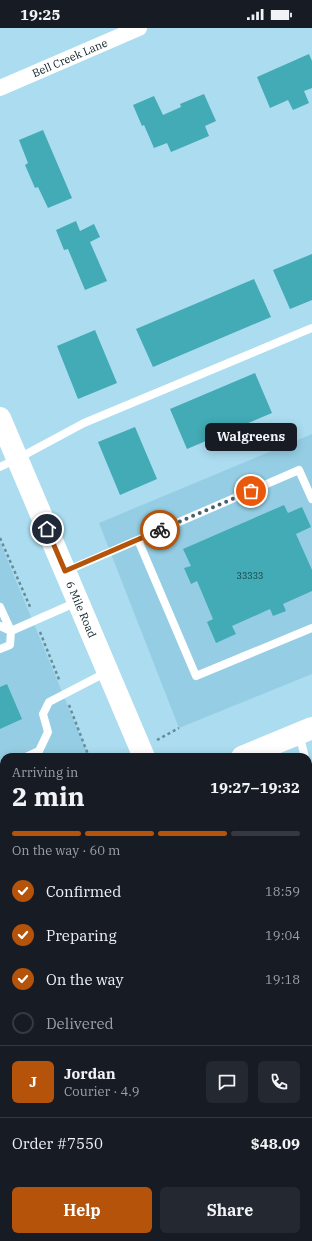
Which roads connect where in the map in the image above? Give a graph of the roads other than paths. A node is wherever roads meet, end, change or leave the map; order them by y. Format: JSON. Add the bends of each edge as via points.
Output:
{"nodes":[{"id":1,"x":139,"y":28,"type":"edge"},
{"id":2,"x":0,"y":88,"type":"edge"},
{"id":3,"x":312,"y":328,"type":"edge"},
{"id":4,"x":0,"y":418,"type":"edge"},
{"id":5,"x":9,"y":463,"type":"edge"},
{"id":6,"x":312,"y":499,"type":"edge"},
{"id":7,"x":138,"y":540,"type":"junction"},
{"id":8,"x":65,"y":571,"type":"junction"},
{"id":9,"x":78,"y":602,"type":"junction"},
{"id":10,"x":0,"y":607,"type":"edge"},
{"id":11,"x":0,"y":626,"type":"edge"},
{"id":12,"x":312,"y":628,"type":"edge"},
{"id":13,"x":11,"y":631,"type":"junction"},
{"id":14,"x":0,"y":649,"type":"edge"},
{"id":15,"x":108,"y":672,"type":"junction"},
{"id":16,"x":306,"y":730,"type":"edge"},
{"id":17,"x":35,"y":753,"type":"edge"},
{"id":18,"x":142,"y":753,"type":"edge"},
{"id":19,"x":251,"y":753,"type":"edge"},
{"id":20,"x":305,"y":753,"type":"edge"}],
"edges":[{"from":1,"to":2,"type":"street","name":"Bell Creek Lane"},
{"from":3,"to":5,"type":"lane","via":[[84,423]]},
{"from":4,"to":5,"type":"main road","name":"6 Mile Road"},
{"from":5,"to":8,"type":"main road","name":"6 Mile Road"},
{"from":6,"to":7,"type":"lane","via":[[299,470]]},
{"from":7,"to":8,"type":"lane"},
{"from":7,"to":12,"type":"lane","via":[[196,676]]},
{"from":8,"to":9,"type":"main road","name":"6 Mile Road"},
{"from":9,"to":13,"type":"lane"},
{"from":9,"to":15,"type":"main road","name":"6 Mile Road"},
{"from":10,"to":13,"type":"lane"},
{"from":11,"to":13,"type":"lane"},
{"from":13,"to":14,"type":"lane","via":[[10,645]]},
{"from":15,"to":17,"type":"lane","via":[[49,702],[43,714],[48,732],[39,751]]},
{"from":15,"to":18,"type":"main road","name":"6 Mile Road"},
{"from":16,"to":19,"type":"main road"},
{"from":16,"to":20,"type":"lane"}]}
